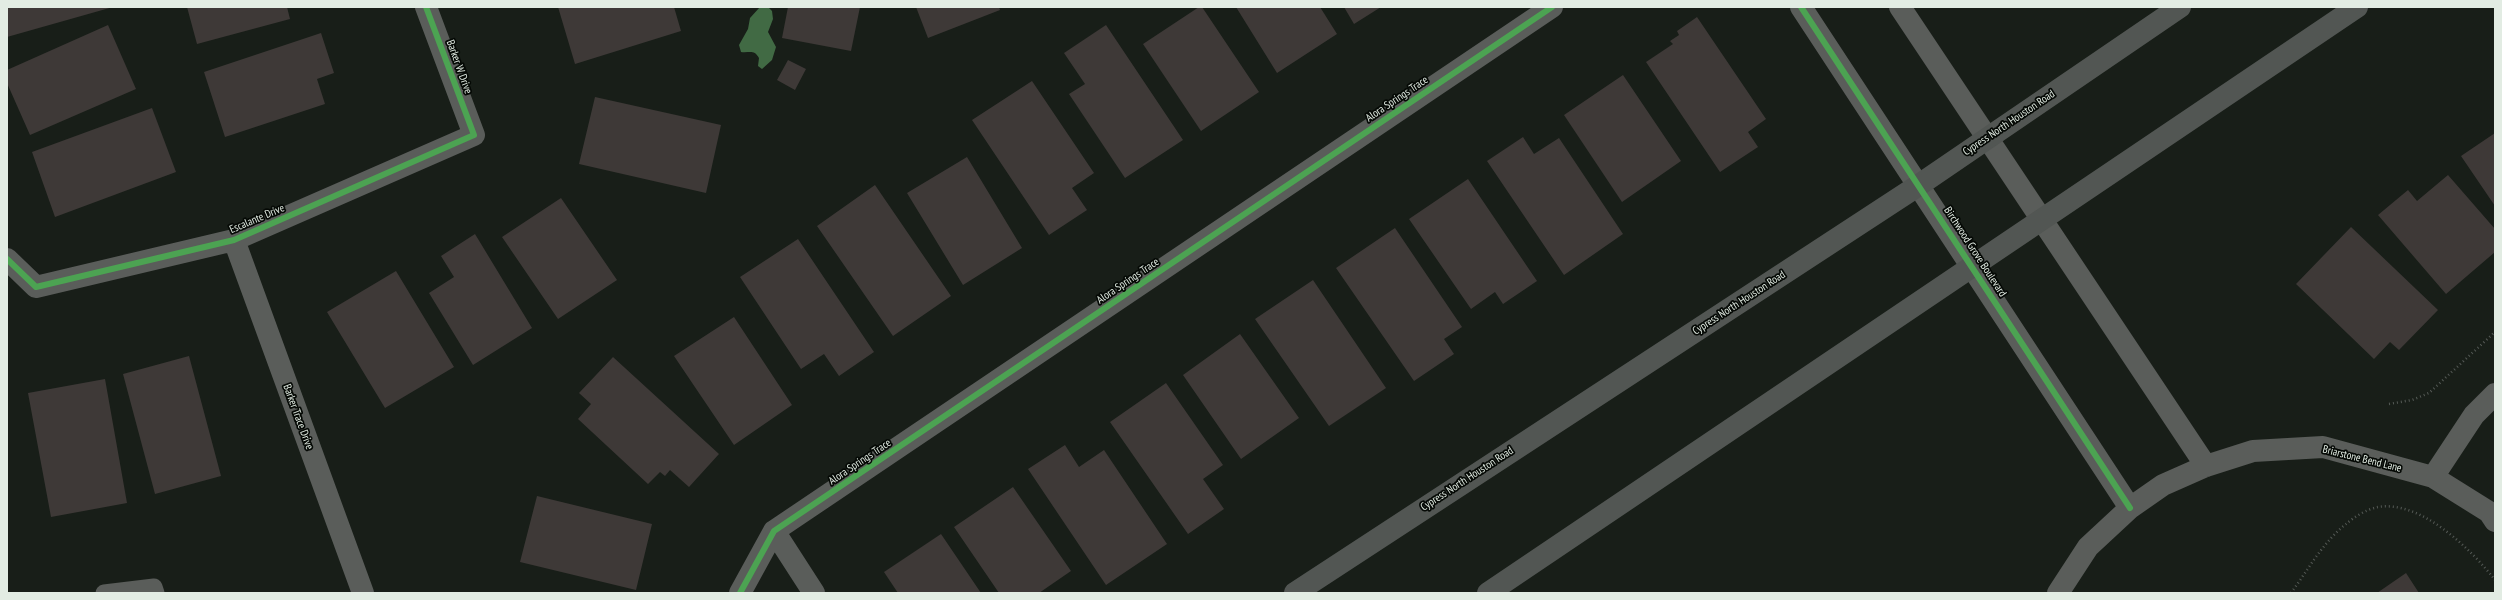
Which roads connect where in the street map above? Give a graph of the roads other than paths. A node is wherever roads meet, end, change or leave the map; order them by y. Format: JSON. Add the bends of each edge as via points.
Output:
{"nodes":[{"id":1,"x":426,"y":7,"type":"edge"},
{"id":2,"x":1552,"y":7,"type":"edge"},
{"id":3,"x":1801,"y":7,"type":"edge"},
{"id":4,"x":1900,"y":7,"type":"edge"},
{"id":5,"x":2180,"y":7,"type":"edge"},
{"id":6,"x":2357,"y":7,"type":"edge"},
{"id":7,"x":474,"y":135,"type":"joint"},
{"id":8,"x":1987,"y":138,"type":"junction"},
{"id":9,"x":1920,"y":185,"type":"junction"},
{"id":10,"x":2042,"y":221,"type":"junction"},
{"id":11,"x":234,"y":240,"type":"junction"},
{"id":12,"x":7,"y":259,"type":"edge"},
{"id":13,"x":1972,"y":266,"type":"junction"},
{"id":14,"x":2495,"y":394,"type":"edge"},
{"id":15,"x":2206,"y":466,"type":"junction"},
{"id":16,"x":2433,"y":477,"type":"junction"},
{"id":17,"x":2130,"y":508,"type":"junction"},
{"id":18,"x":2495,"y":521,"type":"edge"},
{"id":19,"x":774,"y":531,"type":"junction"},
{"id":20,"x":104,"y":593,"type":"edge"},
{"id":21,"x":156,"y":593,"type":"edge"},
{"id":22,"x":362,"y":593,"type":"edge"},
{"id":23,"x":740,"y":593,"type":"edge"},
{"id":24,"x":814,"y":593,"type":"edge"},
{"id":25,"x":1295,"y":593,"type":"edge"},
{"id":26,"x":1488,"y":593,"type":"edge"},
{"id":27,"x":2058,"y":593,"type":"edge"}],
"edges":[{"from":1,"to":7,"type":"street","name":"Barker W Drive"},
{"from":2,"to":19,"type":"street","name":"Alora Springs Trace"},
{"from":3,"to":9,"type":"street","name":"Birchwood Grove Boulevard"},
{"from":4,"to":8,"type":"street"},
{"from":5,"to":8,"type":"main road","name":"Cypress North Houston Road"},
{"from":6,"to":10,"type":"main road"},
{"from":7,"to":11,"type":"street","name":"Escalante Drive"},
{"from":8,"to":9,"type":"main road","name":"Cypress North Houston Road"},
{"from":8,"to":10,"type":"street"},
{"from":9,"to":13,"type":"street","name":"Birchwood Grove Boulevard"},
{"from":9,"to":25,"type":"main road","name":"Cypress North Houston Road"},
{"from":10,"to":13,"type":"main road"},
{"from":10,"to":15,"type":"street"},
{"from":11,"to":12,"type":"street","name":"Escalante Drive","via":[[36,287]]},
{"from":11,"to":22,"type":"street","name":"Barker Trace Drive"},
{"from":13,"to":17,"type":"street","name":"Birchwood Grove Boulevard"},
{"from":13,"to":26,"type":"main road"},
{"from":14,"to":16,"type":"street","via":[[2474,415]]},
{"from":15,"to":16,"type":"street","name":"Briarstone Bend Lane","via":[[2253,451],[2322,447]]},
{"from":15,"to":17,"type":"street","name":"Briarstone Bend Lane","via":[[2163,485]]},
{"from":16,"to":18,"type":"street","name":"Briarstone Bend Lane","via":[[2488,512]]},
{"from":17,"to":27,"type":"street","name":"Briarstone Bend Lane","via":[[2088,547]]},
{"from":19,"to":23,"type":"street","name":"Alora Springs Trace"},
{"from":19,"to":24,"type":"street"},
{"from":20,"to":21,"type":"lane","via":[[154,587]]}]}
